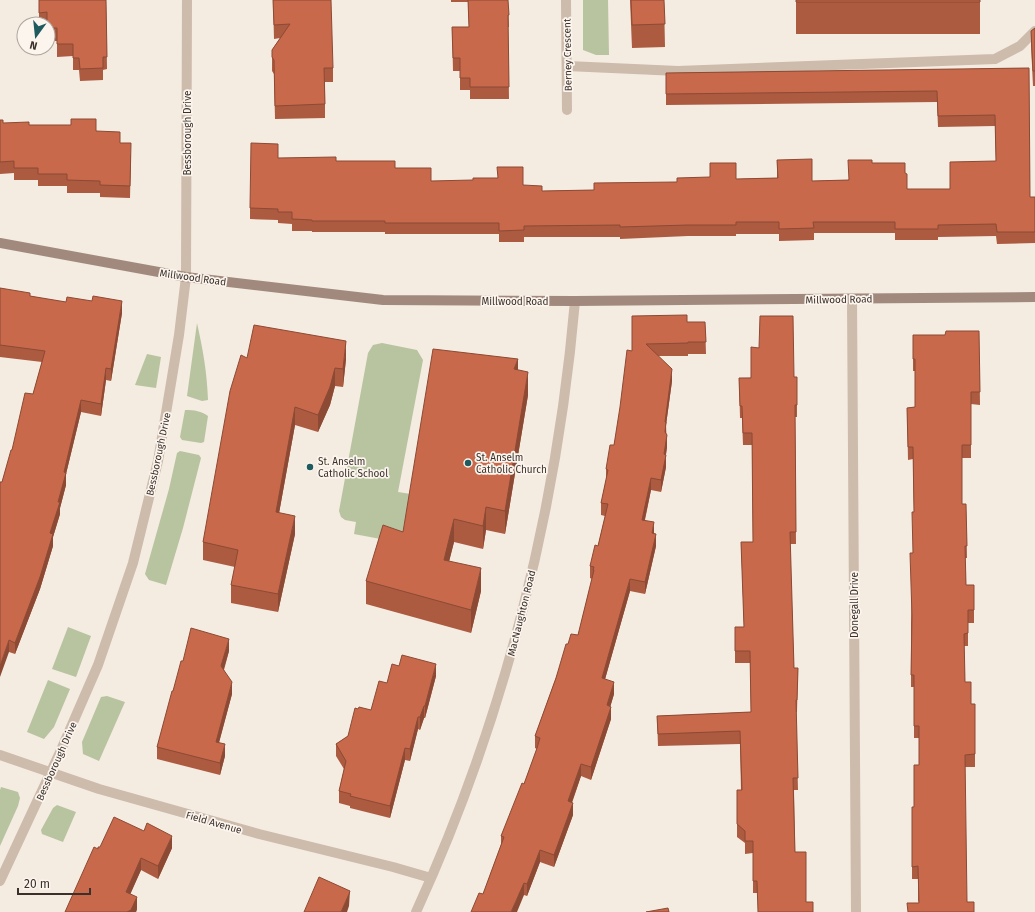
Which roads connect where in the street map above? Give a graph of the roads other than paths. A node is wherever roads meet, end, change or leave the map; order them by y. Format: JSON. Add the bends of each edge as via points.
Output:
{"nodes":[{"id":1,"x":187,"y":0,"type":"edge"},
{"id":2,"x":566,"y":0,"type":"edge"},
{"id":3,"x":1035,"y":31,"type":"edge"},
{"id":4,"x":567,"y":66,"type":"junction"},
{"id":5,"x":567,"y":110,"type":"dead end"},
{"id":6,"x":0,"y":243,"type":"edge"},
{"id":7,"x":186,"y":277,"type":"junction"},
{"id":8,"x":1035,"y":297,"type":"edge"},
{"id":9,"x":852,"y":299,"type":"junction"},
{"id":10,"x":575,"y":301,"type":"junction"},
{"id":11,"x":0,"y":755,"type":"edge"},
{"id":12,"x":50,"y":773,"type":"junction"},
{"id":13,"x":431,"y":878,"type":"junction"},
{"id":14,"x":0,"y":881,"type":"edge"},
{"id":15,"x":416,"y":912,"type":"edge"},
{"id":16,"x":856,"y":912,"type":"edge"}],
"edges":[{"from":1,"to":7,"type":"street","name":"Bessborough Drive"},
{"from":2,"to":4,"type":"street","name":"Berney Crescent"},
{"from":3,"to":4,"type":"street","via":[[1020,46],[995,59],[678,71]]},
{"from":4,"to":5,"type":"street","name":"Berney Crescent"},
{"from":6,"to":7,"type":"street","name":"Millwood Road"},
{"from":7,"to":10,"type":"street","name":"Millwood Road","via":[[383,300]]},
{"from":7,"to":12,"type":"street","name":"Bessborough Drive","via":[[169,403],[133,563],[98,665]]},
{"from":8,"to":9,"type":"street","name":"Millwood Road"},
{"from":9,"to":10,"type":"street","name":"Millwood Road"},
{"from":9,"to":16,"type":"street","name":"Donegall Drive"},
{"from":10,"to":13,"type":"street","name":"MacNaughton Road","via":[[566,392],[541,535],[512,651],[475,766]]},
{"from":11,"to":12,"type":"street","name":"Field Avenue"},
{"from":12,"to":13,"type":"street","name":"Field Avenue","via":[[259,834],[393,866]]},
{"from":12,"to":14,"type":"street","name":"Bessborough Drive"},
{"from":13,"to":15,"type":"street","name":"MacNaughton Road"}]}
